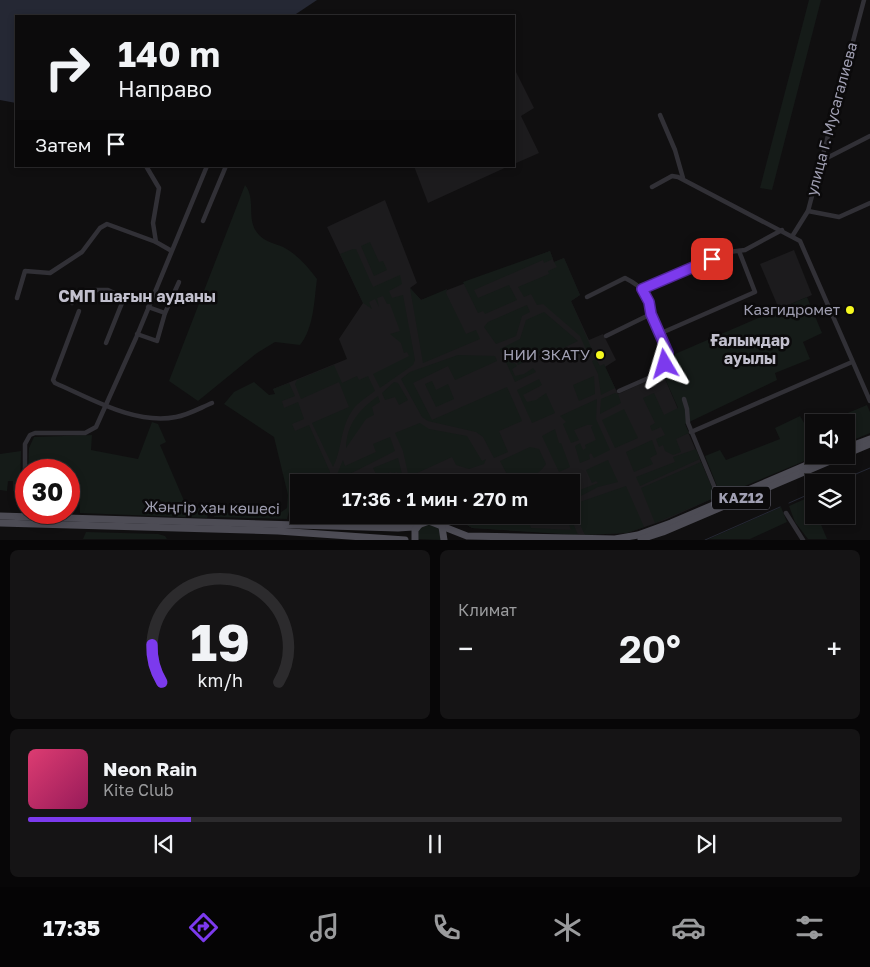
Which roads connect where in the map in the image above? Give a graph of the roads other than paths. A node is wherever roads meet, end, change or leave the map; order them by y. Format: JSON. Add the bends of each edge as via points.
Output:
{"nodes":[{"id":1,"x":864,"y":0,"type":"edge"},
{"id":2,"x":660,"y":115,"type":"dead end"},
{"id":3,"x":870,"y":136,"type":"edge"},
{"id":4,"x":820,"y":162,"type":"junction"},
{"id":5,"x":147,"y":167,"type":"edge"},
{"id":6,"x":207,"y":167,"type":"edge"},
{"id":7,"x":226,"y":167,"type":"edge"},
{"id":8,"x":683,"y":178,"type":"junction"},
{"id":9,"x":652,"y":188,"type":"dead end"},
{"id":10,"x":870,"y":202,"type":"edge"},
{"id":11,"x":808,"y":211,"type":"junction"},
{"id":12,"x":203,"y":221,"type":"dead end"},
{"id":13,"x":782,"y":230,"type":"junction"},
{"id":14,"x":793,"y":235,"type":"junction"},
{"id":15,"x":156,"y":242,"type":"junction"},
{"id":16,"x":170,"y":250,"type":"junction"},
{"id":17,"x":739,"y":252,"type":"junction"},
{"id":18,"x":179,"y":282,"type":"dead end"},
{"id":19,"x":642,"y":289,"type":"junction"},
{"id":20,"x":587,"y":296,"type":"dead end"},
{"id":21,"x":17,"y":298,"type":"dead end"},
{"id":22,"x":72,"y":303,"type":"dead end"},
{"id":23,"x":148,"y":307,"type":"junction"},
{"id":24,"x":79,"y":311,"type":"dead end"},
{"id":25,"x":165,"y":313,"type":"junction"},
{"id":26,"x":651,"y":314,"type":"junction"},
{"id":27,"x":137,"y":334,"type":"junction"},
{"id":28,"x":659,"y":334,"type":"junction"},
{"id":29,"x":606,"y":336,"type":"dead end"},
{"id":30,"x":106,"y":343,"type":"dead end"},
{"id":31,"x":852,"y":362,"type":"junction"},
{"id":32,"x":619,"y":391,"type":"dead end"},
{"id":33,"x":684,"y":400,"type":"dead end"},
{"id":34,"x":870,"y":401,"type":"edge"},
{"id":35,"x":212,"y":403,"type":"dead end"},
{"id":36,"x":107,"y":404,"type":"junction"},
{"id":37,"x":692,"y":432,"type":"junction"},
{"id":38,"x":870,"y":439,"type":"edge"},
{"id":39,"x":870,"y":444,"type":"edge"},
{"id":40,"x":855,"y":445,"type":"edge"},
{"id":41,"x":855,"y":450,"type":"edge"},
{"id":42,"x":24,"y":459,"type":"edge"},
{"id":43,"x":810,"y":464,"type":"edge"},
{"id":44,"x":820,"y":464,"type":"edge"},
{"id":45,"x":721,"y":504,"type":"junction"},
{"id":46,"x":786,"y":513,"type":"dead end"},
{"id":47,"x":0,"y":516,"type":"edge"},
{"id":48,"x":15,"y":519,"type":"edge"},
{"id":49,"x":15,"y":522,"type":"edge"},
{"id":50,"x":80,"y":522,"type":"edge"},
{"id":51,"x":0,"y":523,"type":"edge"},
{"id":52,"x":80,"y":523,"type":"edge"},
{"id":53,"x":420,"y":524,"type":"edge"},
{"id":54,"x":421,"y":524,"type":"edge"},
{"id":55,"x":440,"y":524,"type":"joint"},
{"id":56,"x":405,"y":540,"type":"edge"},
{"id":57,"x":415,"y":540,"type":"edge"},
{"id":58,"x":444,"y":540,"type":"edge"},
{"id":59,"x":456,"y":540,"type":"edge"},
{"id":60,"x":472,"y":540,"type":"edge"},
{"id":61,"x":638,"y":540,"type":"edge"},
{"id":62,"x":803,"y":540,"type":"edge"}],
"edges":[{"from":1,"to":4,"type":"street","name":"улица Г. Мусагалиева"},
{"from":2,"to":8,"type":"street"},
{"from":3,"to":4,"type":"street"},
{"from":4,"to":11,"type":"street","name":"улица Г. Мусагалиева"},
{"from":5,"to":15,"type":"street","via":[[159,188],[153,223]]},
{"from":6,"to":16,"type":"street"},
{"from":7,"to":12,"type":"street"},
{"from":8,"to":9,"type":"street","via":[[672,176]]},
{"from":8,"to":13,"type":"street"},
{"from":10,"to":11,"type":"street","via":[[839,217]]},
{"from":11,"to":14,"type":"street","name":"улица Г. Мусагалиева"},
{"from":13,"to":14,"type":"street"},
{"from":13,"to":17,"type":"street"},
{"from":14,"to":31,"type":"street","via":[[808,255]]},
{"from":15,"to":16,"type":"street"},
{"from":15,"to":21,"type":"street","via":[[112,224],[103,225],[82,252],[50,273],[25,272]]},
{"from":16,"to":23,"type":"street"},
{"from":17,"to":19,"type":"street","via":[[729,252]]},
{"from":17,"to":28,"type":"street","via":[[755,292]]},
{"from":18,"to":25,"type":"street"},
{"from":19,"to":20,"type":"street","via":[[625,278]]},
{"from":19,"to":26,"type":"street"},
{"from":22,"to":30,"type":"street","via":[[85,290],[108,290],[124,298]]},
{"from":23,"to":25,"type":"street"},
{"from":23,"to":27,"type":"street"},
{"from":24,"to":36,"type":"street","via":[[54,382]]},
{"from":25,"to":27,"type":"street","via":[[157,341]]},
{"from":26,"to":28,"type":"street"},
{"from":26,"to":29,"type":"street"},
{"from":27,"to":36,"type":"street"},
{"from":28,"to":32,"type":"street","via":[[668,353],[660,372]]},
{"from":31,"to":34,"type":"street"},
{"from":31,"to":37,"type":"street"},
{"from":33,"to":37,"type":"street"},
{"from":35,"to":36,"type":"street","via":[[177,417],[153,419]]},
{"from":36,"to":42,"type":"street","via":[[92,431],[30,435],[25,444]]},
{"from":37,"to":45,"type":"street"},
{"from":38,"to":40,"type":"main road"},
{"from":39,"to":41,"type":"main road","name":"Жәңгір хан көшесі","number":"KAZ12"},
{"from":43,"to":45,"type":"main road","name":"Жәңгір хан көшесі","number":"KAZ12"},
{"from":44,"to":45,"type":"main road","name":"Жәңгір хан көшесі","number":"KAZ12"},
{"from":45,"to":55,"type":"main road","name":"Жәңгір хан көшесі","number":"KAZ12","via":[[656,529],[615,539],[467,536]]},
{"from":45,"to":61,"type":"main road","name":"Жәңгір хан көшесі","number":"KAZ12","via":[[663,532]]},
{"from":46,"to":62,"type":"street"},
{"from":47,"to":48,"type":"main road","name":"Жәңгір хан көшесі","number":"KAZ12"},
{"from":49,"to":51,"type":"main road","name":"Жәңгір хан көшесі","number":"KAZ12"},
{"from":50,"to":53,"type":"main road","name":"Жәңгір хан көшесі","number":"KAZ12","via":[[398,528]]},
{"from":52,"to":56,"type":"main road","name":"Жәңгір хан көшесі","number":"KAZ12"},
{"from":54,"to":57,"type":"main road","via":[[416,530]]},
{"from":55,"to":58,"type":"main road"},
{"from":59,"to":60,"type":"main road"}]}
